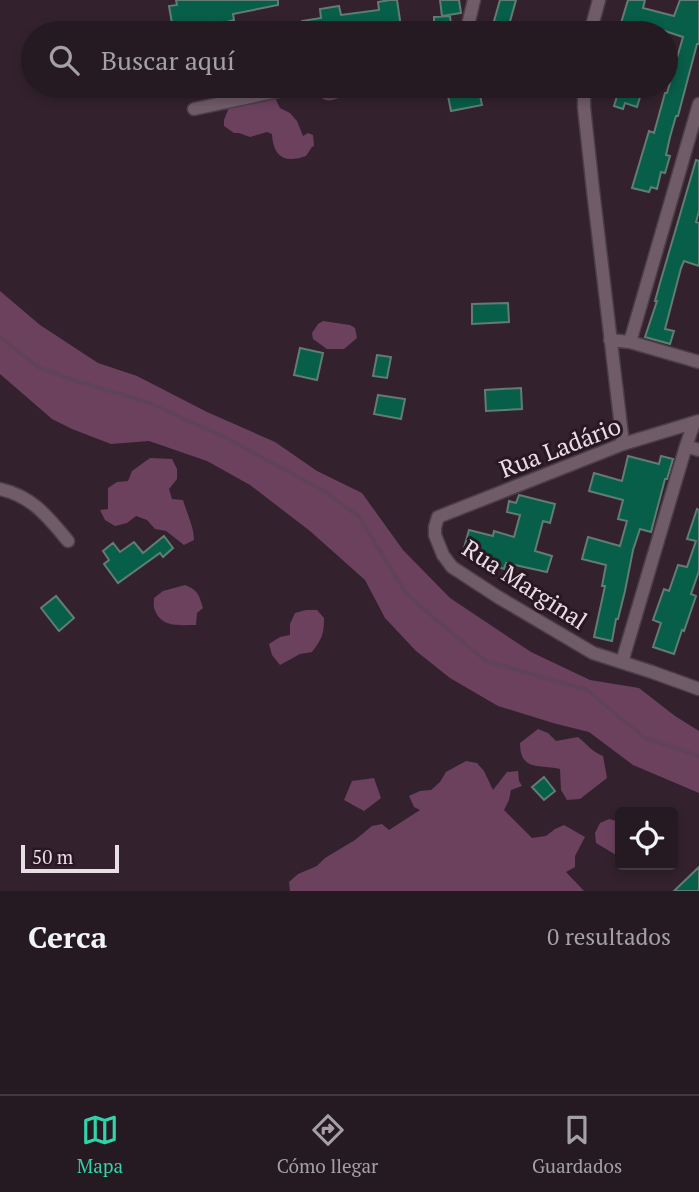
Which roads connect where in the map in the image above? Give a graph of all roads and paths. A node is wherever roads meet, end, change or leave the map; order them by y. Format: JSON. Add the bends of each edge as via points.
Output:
{"nodes":[{"id":1,"x":474,"y":0,"type":"edge"},
{"id":2,"x":599,"y":0,"type":"edge"},
{"id":3,"x":469,"y":21,"type":"edge"},
{"id":4,"x":591,"y":21,"type":"edge"},
{"id":5,"x":246,"y":98,"type":"edge"},
{"id":6,"x":584,"y":98,"type":"edge"},
{"id":7,"x":699,"y":104,"type":"edge"},
{"id":8,"x":194,"y":109,"type":"dead end"},
{"id":9,"x":610,"y":340,"type":"junction"},
{"id":10,"x":630,"y":342,"type":"junction"},
{"id":11,"x":699,"y":362,"type":"edge"},
{"id":12,"x":696,"y":422,"type":"edge"},
{"id":13,"x":623,"y":444,"type":"junction"},
{"id":14,"x":686,"y":446,"type":"junction"},
{"id":15,"x":699,"y":450,"type":"edge"},
{"id":16,"x":0,"y":489,"type":"edge"},
{"id":17,"x":438,"y":517,"type":"joint"},
{"id":18,"x":68,"y":541,"type":"dead end"},
{"id":19,"x":622,"y":662,"type":"junction"},
{"id":20,"x":699,"y":689,"type":"edge"}],
"edges":[{"from":1,"to":3,"type":"street"},
{"from":2,"to":4,"type":"street"},
{"from":5,"to":8,"type":"street"},
{"from":6,"to":9,"type":"street"},
{"from":7,"to":10,"type":"street"},
{"from":9,"to":10,"type":"street"},
{"from":9,"to":13,"type":"street"},
{"from":10,"to":11,"type":"street"},
{"from":12,"to":13,"type":"street","name":"Rua Ladário"},
{"from":12,"to":14,"type":"street"},
{"from":13,"to":17,"type":"street","name":"Rua Ladário"},
{"from":14,"to":15,"type":"street"},
{"from":14,"to":19,"type":"street"},
{"from":16,"to":18,"type":"street","via":[[38,507]]},
{"from":17,"to":19,"type":"street","name":"Rua Marginal","via":[[435,535],[452,567],[593,653]]},
{"from":19,"to":20,"type":"street","name":"Rua Marginal"}]}
